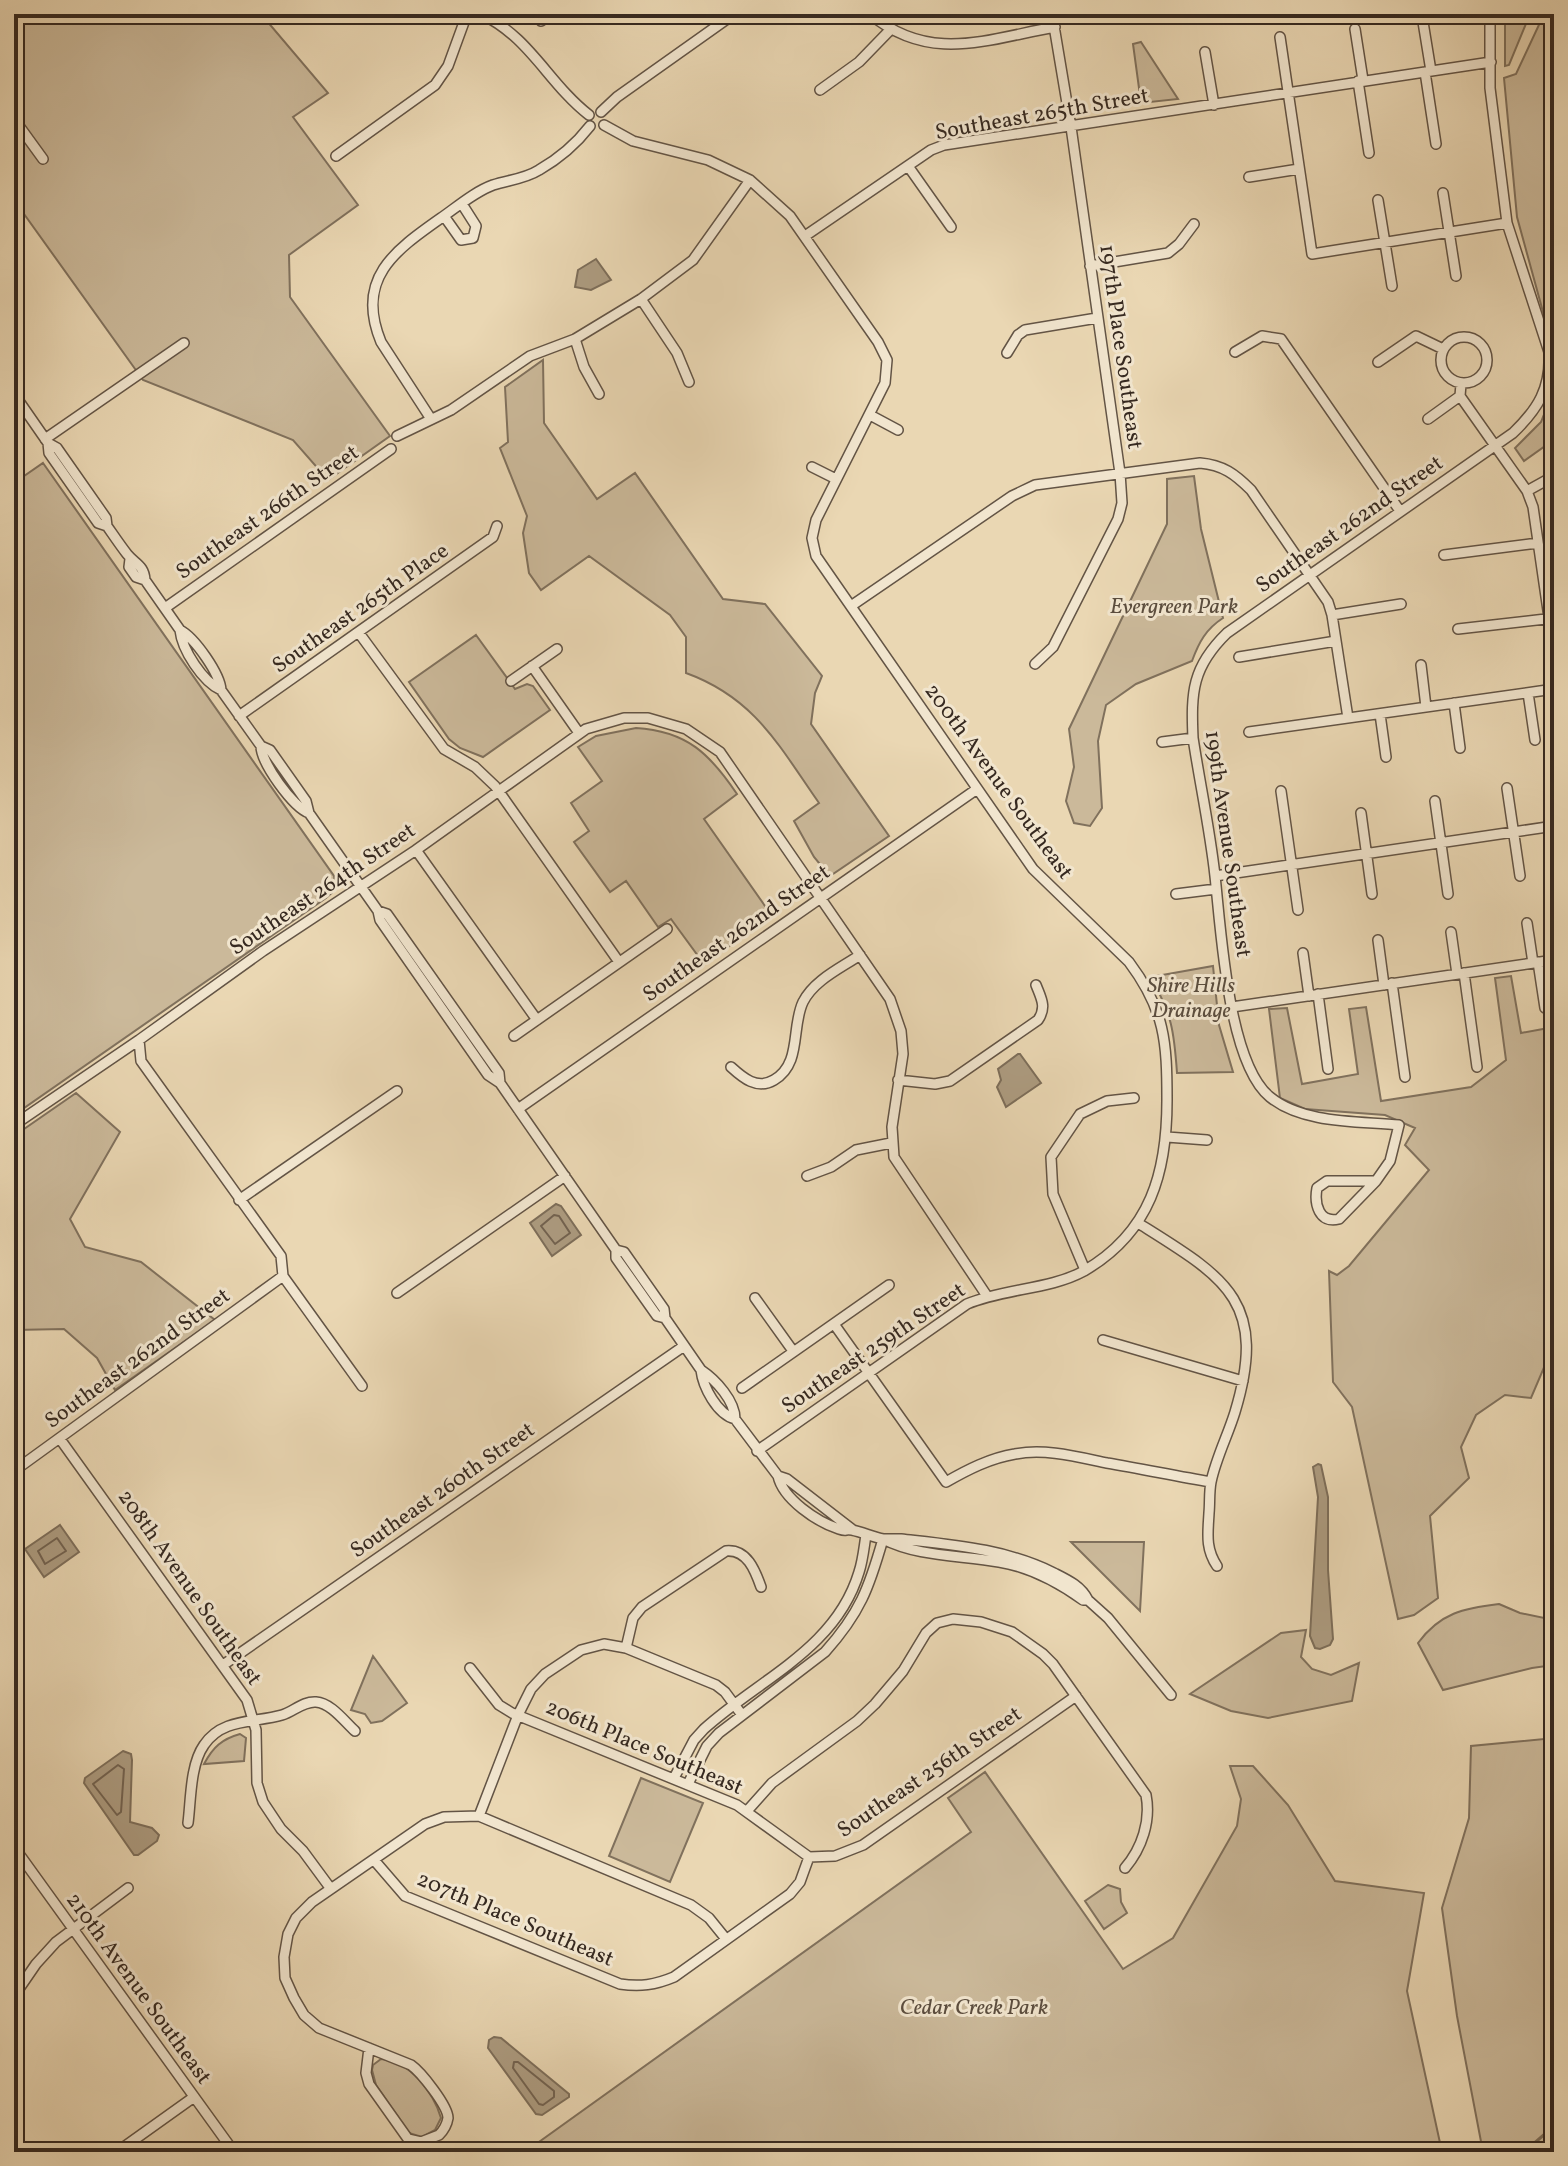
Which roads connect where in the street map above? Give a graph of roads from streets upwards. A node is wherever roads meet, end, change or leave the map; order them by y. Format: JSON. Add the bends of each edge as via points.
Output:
{"nodes":[{"id":1,"x":467,"y":14,"type":"edge"},
{"id":2,"x":481,"y":14,"type":"edge"},
{"id":3,"x":551,"y":14,"type":"edge"},
{"id":4,"x":734,"y":14,"type":"edge"},
{"id":5,"x":870,"y":14,"type":"edge"},
{"id":6,"x":1052,"y":14,"type":"edge"},
{"id":7,"x":1490,"y":14,"type":"edge"},
{"id":8,"x":541,"y":21,"type":"dead end"},
{"id":9,"x":1423,"y":22,"type":"dead end"},
{"id":10,"x":1055,"y":27,"type":"junction"},
{"id":11,"x":891,"y":29,"type":"junction"},
{"id":12,"x":1355,"y":29,"type":"dead end"},
{"id":13,"x":1280,"y":37,"type":"dead end"},
{"id":14,"x":1205,"y":52,"type":"dead end"},
{"id":15,"x":1491,"y":62,"type":"junction"},
{"id":16,"x":1428,"y":71,"type":"junction"},
{"id":17,"x":1361,"y":80,"type":"junction"},
{"id":18,"x":820,"y":90,"type":"dead end"},
{"id":19,"x":1287,"y":92,"type":"junction"},
{"id":20,"x":1214,"y":105,"type":"junction"},
{"id":21,"x":601,"y":112,"type":"junction"},
{"id":22,"x":589,"y":115,"type":"junction"},
{"id":23,"x":14,"y":119,"type":"edge"},
{"id":24,"x":604,"y":125,"type":"junction"},
{"id":25,"x":590,"y":126,"type":"junction"},
{"id":26,"x":1071,"y":127,"type":"junction"},
{"id":27,"x":1436,"y":144,"type":"dead end"},
{"id":28,"x":1369,"y":153,"type":"dead end"},
{"id":29,"x":336,"y":156,"type":"dead end"},
{"id":30,"x":43,"y":159,"type":"dead end"},
{"id":31,"x":908,"y":166,"type":"junction"},
{"id":32,"x":1299,"y":169,"type":"junction"},
{"id":33,"x":1249,"y":177,"type":"dead end"},
{"id":34,"x":750,"y":180,"type":"junction"},
{"id":35,"x":1443,"y":193,"type":"dead end"},
{"id":36,"x":1378,"y":200,"type":"dead end"},
{"id":37,"x":462,"y":204,"type":"junction"},
{"id":38,"x":444,"y":216,"type":"junction"},
{"id":39,"x":1507,"y":223,"type":"junction"},
{"id":40,"x":1194,"y":224,"type":"dead end"},
{"id":41,"x":951,"y":227,"type":"dead end"},
{"id":42,"x":1449,"y":232,"type":"junction"},
{"id":43,"x":805,"y":236,"type":"junction"},
{"id":44,"x":1385,"y":242,"type":"junction"},
{"id":45,"x":1090,"y":266,"type":"junction"},
{"id":46,"x":1456,"y":276,"type":"dead end"},
{"id":47,"x":1392,"y":286,"type":"dead end"},
{"id":48,"x":641,"y":299,"type":"junction"},
{"id":49,"x":1097,"y":318,"type":"junction"},
{"id":50,"x":575,"y":339,"type":"junction"},
{"id":51,"x":184,"y":343,"type":"dead end"},
{"id":52,"x":1443,"y":349,"type":"junction"},
{"id":53,"x":1235,"y":352,"type":"dead end"},
{"id":54,"x":1007,"y":353,"type":"dead end"},
{"id":55,"x":1378,"y":362,"type":"dead end"},
{"id":56,"x":689,"y":382,"type":"dead end"},
{"id":57,"x":1461,"y":384,"type":"junction"},
{"id":58,"x":14,"y":394,"type":"edge"},
{"id":59,"x":599,"y":394,"type":"dead end"},
{"id":60,"x":1460,"y":396,"type":"junction"},
{"id":61,"x":870,"y":415,"type":"junction"},
{"id":62,"x":431,"y":419,"type":"junction"},
{"id":63,"x":1428,"y":419,"type":"dead end"},
{"id":64,"x":898,"y":430,"type":"dead end"},
{"id":65,"x":397,"y":436,"type":"dead end"},
{"id":66,"x":46,"y":441,"type":"junction"},
{"id":67,"x":1495,"y":446,"type":"junction"},
{"id":68,"x":391,"y":449,"type":"dead end"},
{"id":69,"x":812,"y":467,"type":"dead end"},
{"id":70,"x":1120,"y":473,"type":"junction"},
{"id":71,"x":1554,"y":476,"type":"edge"},
{"id":72,"x":836,"y":479,"type":"junction"},
{"id":73,"x":1527,"y":491,"type":"junction"},
{"id":74,"x":1400,"y":511,"type":"junction"},
{"id":75,"x":497,"y":526,"type":"dead end"},
{"id":76,"x":1538,"y":546,"type":"junction"},
{"id":77,"x":1554,"y":547,"type":"edge"},
{"id":78,"x":1444,"y":555,"type":"dead end"},
{"id":79,"x":1311,"y":574,"type":"junction"},
{"id":80,"x":1401,"y":604,"type":"dead end"},
{"id":81,"x":851,"y":606,"type":"junction"},
{"id":82,"x":165,"y":608,"type":"junction"},
{"id":83,"x":1332,"y":615,"type":"junction"},
{"id":84,"x":1551,"y":618,"type":"edge"},
{"id":85,"x":1458,"y":629,"type":"dead end"},
{"id":86,"x":359,"y":633,"type":"junction"},
{"id":87,"x":1336,"y":641,"type":"junction"},
{"id":88,"x":557,"y":649,"type":"dead end"},
{"id":89,"x":1554,"y":652,"type":"edge"},
{"id":90,"x":1239,"y":657,"type":"dead end"},
{"id":91,"x":1035,"y":664,"type":"dead end"},
{"id":92,"x":1421,"y":665,"type":"dead end"},
{"id":93,"x":532,"y":666,"type":"junction"},
{"id":94,"x":1195,"y":678,"type":"joint"},
{"id":95,"x":511,"y":681,"type":"dead end"},
{"id":96,"x":1554,"y":689,"type":"edge"},
{"id":97,"x":1528,"y":693,"type":"junction"},
{"id":98,"x":1454,"y":703,"type":"junction"},
{"id":99,"x":1426,"y":707,"type":"junction"},
{"id":100,"x":1380,"y":714,"type":"junction"},
{"id":101,"x":239,"y":716,"type":"junction"},
{"id":102,"x":1348,"y":718,"type":"junction"},
{"id":103,"x":1249,"y":732,"type":"dead end"},
{"id":104,"x":579,"y":733,"type":"junction"},
{"id":105,"x":1193,"y":738,"type":"junction"},
{"id":106,"x":1535,"y":740,"type":"dead end"},
{"id":107,"x":1162,"y":742,"type":"dead end"},
{"id":108,"x":1460,"y":748,"type":"dead end"},
{"id":109,"x":1386,"y":757,"type":"dead end"},
{"id":110,"x":1507,"y":788,"type":"dead end"},
{"id":111,"x":977,"y":789,"type":"junction"},
{"id":112,"x":498,"y":790,"type":"junction"},
{"id":113,"x":1281,"y":791,"type":"dead end"},
{"id":114,"x":1435,"y":801,"type":"dead end"},
{"id":115,"x":1361,"y":813,"type":"dead end"},
{"id":116,"x":1554,"y":826,"type":"edge"},
{"id":117,"x":1514,"y":832,"type":"junction"},
{"id":118,"x":1441,"y":843,"type":"junction"},
{"id":119,"x":416,"y":850,"type":"junction"},
{"id":120,"x":1366,"y":854,"type":"junction"},
{"id":121,"x":1292,"y":865,"type":"junction"},
{"id":122,"x":1215,"y":876,"type":"junction"},
{"id":123,"x":1520,"y":876,"type":"dead end"},
{"id":124,"x":361,"y":886,"type":"junction"},
{"id":125,"x":1216,"y":889,"type":"junction"},
{"id":126,"x":1176,"y":894,"type":"dead end"},
{"id":127,"x":1372,"y":894,"type":"dead end"},
{"id":128,"x":1448,"y":894,"type":"dead end"},
{"id":129,"x":821,"y":897,"type":"junction"},
{"id":130,"x":1298,"y":910,"type":"dead end"},
{"id":131,"x":1527,"y":923,"type":"dead end"},
{"id":132,"x":667,"y":929,"type":"dead end"},
{"id":133,"x":1451,"y":932,"type":"dead end"},
{"id":134,"x":1378,"y":940,"type":"dead end"},
{"id":135,"x":1303,"y":953,"type":"dead end"},
{"id":136,"x":860,"y":955,"type":"junction"},
{"id":137,"x":1554,"y":960,"type":"edge"},
{"id":138,"x":619,"y":962,"type":"junction"},
{"id":139,"x":1536,"y":962,"type":"junction"},
{"id":140,"x":1461,"y":974,"type":"junction"},
{"id":141,"x":1388,"y":984,"type":"junction"},
{"id":142,"x":1036,"y":985,"type":"dead end"},
{"id":143,"x":1314,"y":995,"type":"junction"},
{"id":144,"x":1232,"y":1007,"type":"junction"},
{"id":145,"x":1545,"y":1008,"type":"dead end"},
{"id":146,"x":537,"y":1020,"type":"junction"},
{"id":147,"x":514,"y":1036,"type":"dead end"},
{"id":148,"x":139,"y":1040,"type":"junction"},
{"id":149,"x":731,"y":1067,"type":"dead end"},
{"id":150,"x":1477,"y":1067,"type":"dead end"},
{"id":151,"x":1328,"y":1069,"type":"dead end"},
{"id":152,"x":1405,"y":1077,"type":"dead end"},
{"id":153,"x":898,"y":1080,"type":"junction"},
{"id":154,"x":397,"y":1091,"type":"dead end"},
{"id":155,"x":1134,"y":1098,"type":"dead end"},
{"id":156,"x":518,"y":1109,"type":"junction"},
{"id":157,"x":14,"y":1125,"type":"edge"},
{"id":158,"x":1167,"y":1137,"type":"junction"},
{"id":159,"x":1207,"y":1140,"type":"dead end"},
{"id":160,"x":891,"y":1143,"type":"junction"},
{"id":161,"x":565,"y":1176,"type":"junction"},
{"id":162,"x":807,"y":1176,"type":"dead end"},
{"id":163,"x":1376,"y":1181,"type":"junction"},
{"id":164,"x":239,"y":1200,"type":"junction"},
{"id":165,"x":1138,"y":1223,"type":"junction"},
{"id":166,"x":1085,"y":1270,"type":"junction"},
{"id":167,"x":283,"y":1276,"type":"junction"},
{"id":168,"x":889,"y":1285,"type":"dead end"},
{"id":169,"x":397,"y":1293,"type":"dead end"},
{"id":170,"x":987,"y":1296,"type":"junction"},
{"id":171,"x":755,"y":1298,"type":"dead end"},
{"id":172,"x":834,"y":1324,"type":"junction"},
{"id":173,"x":1103,"y":1340,"type":"dead end"},
{"id":174,"x":684,"y":1346,"type":"junction"},
{"id":175,"x":793,"y":1351,"type":"junction"},
{"id":176,"x":868,"y":1374,"type":"junction"},
{"id":177,"x":1243,"y":1381,"type":"junction"},
{"id":178,"x":362,"y":1386,"type":"dead end"},
{"id":179,"x":742,"y":1388,"type":"dead end"},
{"id":180,"x":60,"y":1439,"type":"junction"},
{"id":181,"x":757,"y":1451,"type":"junction"},
{"id":182,"x":14,"y":1471,"type":"edge"},
{"id":183,"x":1211,"y":1482,"type":"junction"},
{"id":184,"x":866,"y":1535,"type":"junction"},
{"id":185,"x":883,"y":1539,"type":"junction"},
{"id":186,"x":1217,"y":1566,"type":"dead end"},
{"id":187,"x":761,"y":1587,"type":"dead end"},
{"id":188,"x":626,"y":1648,"type":"junction"},
{"id":189,"x":223,"y":1665,"type":"junction"},
{"id":190,"x":470,"y":1668,"type":"dead end"},
{"id":191,"x":1171,"y":1695,"type":"dead end"},
{"id":192,"x":1076,"y":1696,"type":"junction"},
{"id":193,"x":735,"y":1705,"type":"junction"},
{"id":194,"x":518,"y":1715,"type":"junction"},
{"id":195,"x":742,"y":1715,"type":"junction"},
{"id":196,"x":254,"y":1719,"type":"junction"},
{"id":197,"x":355,"y":1731,"type":"dead end"},
{"id":198,"x":674,"y":1778,"type":"junction"},
{"id":199,"x":688,"y":1784,"type":"junction"},
{"id":200,"x":747,"y":1811,"type":"junction"},
{"id":201,"x":479,"y":1816,"type":"junction"},
{"id":202,"x":188,"y":1823,"type":"dead end"},
{"id":203,"x":14,"y":1847,"type":"edge"},
{"id":204,"x":809,"y":1857,"type":"junction"},
{"id":205,"x":374,"y":1860,"type":"junction"},
{"id":206,"x":1125,"y":1868,"type":"dead end"},
{"id":207,"x":128,"y":1888,"type":"dead end"},
{"id":208,"x":331,"y":1889,"type":"junction"},
{"id":209,"x":72,"y":1929,"type":"junction"},
{"id":210,"x":726,"y":1939,"type":"junction"},
{"id":211,"x":14,"y":1996,"type":"edge"},
{"id":212,"x":369,"y":2048,"type":"junction"},
{"id":213,"x":194,"y":2097,"type":"junction"},
{"id":214,"x":117,"y":2152,"type":"edge"},
{"id":215,"x":234,"y":2152,"type":"edge"}],
"edges":[{"from":1,"to":29,"type":"street","via":[[448,66],[435,85]]},
{"from":2,"to":22,"type":"street","via":[[524,44]]},
{"from":3,"to":8,"type":"street"},
{"from":4,"to":21,"type":"street"},
{"from":5,"to":11,"type":"street"},
{"from":6,"to":10,"type":"street","name":"197th Place Southeast"},
{"from":7,"to":15,"type":"street"},
{"from":9,"to":16,"type":"street"},
{"from":10,"to":11,"type":"street","via":[[940,45]]},
{"from":10,"to":26,"type":"street","name":"197th Place Southeast"},
{"from":11,"to":18,"type":"street","via":[[859,62]]},
{"from":12,"to":17,"type":"street"},
{"from":13,"to":19,"type":"street"},
{"from":14,"to":20,"type":"street"},
{"from":15,"to":16,"type":"street","name":"Southeast 265th Street"},
{"from":15,"to":39,"type":"street"},
{"from":16,"to":17,"type":"street","name":"Southeast 265th Street"},
{"from":16,"to":27,"type":"street"},
{"from":17,"to":19,"type":"street","name":"Southeast 265th Street"},
{"from":17,"to":28,"type":"street"},
{"from":19,"to":20,"type":"street","name":"Southeast 265th Street"},
{"from":19,"to":32,"type":"street"},
{"from":20,"to":26,"type":"street","name":"Southeast 265th Street"},
{"from":21,"to":22,"type":"street"},
{"from":21,"to":24,"type":"street"},
{"from":22,"to":25,"type":"street"},
{"from":23,"to":30,"type":"street"},
{"from":24,"to":25,"type":"street"},
{"from":24,"to":34,"type":"street","via":[[633,141],[708,160]]},
{"from":25,"to":37,"type":"street","via":[[576,144],[539,170],[491,186]]},
{"from":26,"to":31,"type":"street","name":"Southeast 265th Street","via":[[944,145]]},
{"from":26,"to":45,"type":"street","name":"197th Place Southeast"},
{"from":31,"to":41,"type":"street"},
{"from":31,"to":43,"type":"street","name":"Southeast 265th Street"},
{"from":32,"to":33,"type":"street"},
{"from":32,"to":44,"type":"street","via":[[1312,254]]},
{"from":34,"to":43,"type":"street"},
{"from":34,"to":48,"type":"street","via":[[693,260]]},
{"from":35,"to":42,"type":"street"},
{"from":36,"to":44,"type":"street"},
{"from":37,"to":38,"type":"street"},
{"from":37,"to":38,"type":"street","via":[[476,226],[473,238],[461,240]]},
{"from":38,"to":62,"type":"street","via":[[388,260],[372,297],[381,342]]},
{"from":39,"to":42,"type":"street"},
{"from":39,"to":67,"type":"street","name":"Southeast 262nd Street","via":[[1549,352],[1547,382],[1536,409]]},
{"from":40,"to":45,"type":"street","via":[[1168,253]]},
{"from":42,"to":44,"type":"street"},
{"from":42,"to":46,"type":"street"},
{"from":43,"to":61,"type":"street","via":[[885,354],[885,383]]},
{"from":44,"to":47,"type":"street"},
{"from":45,"to":49,"type":"street","name":"197th Place Southeast"},
{"from":48,"to":50,"type":"street"},
{"from":48,"to":56,"type":"street","via":[[677,353]]},
{"from":49,"to":54,"type":"street","via":[[1025,330]]},
{"from":49,"to":70,"type":"street","name":"197th Place Southeast"},
{"from":50,"to":59,"type":"street"},
{"from":50,"to":62,"type":"street","via":[[530,356]]},
{"from":51,"to":66,"type":"street"},
{"from":52,"to":55,"type":"street","via":[[1416,336]]},
{"from":52,"to":57,"type":"street","via":[[1443,371]]},
{"from":52,"to":57,"type":"street","via":[[1467,337],[1485,349],[1485,371],[1477,380]]},
{"from":53,"to":74,"type":"street","via":[[1262,336],[1281,339]]},
{"from":57,"to":60,"type":"street"},
{"from":58,"to":66,"type":"street"},
{"from":60,"to":63,"type":"street"},
{"from":60,"to":67,"type":"street"},
{"from":61,"to":64,"type":"street"},
{"from":61,"to":72,"type":"street"},
{"from":62,"to":65,"type":"street"},
{"from":66,"to":82,"type":"street","via":[[98,523],[107,526],[130,559],[136,577],[145,580]]},
{"from":67,"to":73,"type":"street"},
{"from":67,"to":74,"type":"street","name":"Southeast 262nd Street"},
{"from":68,"to":82,"type":"street","name":"Southeast 266th Street"},
{"from":69,"to":72,"type":"street"},
{"from":70,"to":79,"type":"street","via":[[1200,463],[1221,466],[1251,490]]},
{"from":70,"to":81,"type":"street","via":[[1035,485],[1012,496]]},
{"from":70,"to":91,"type":"street","name":"197th Place Southeast","via":[[1118,519],[1053,647]]},
{"from":71,"to":73,"type":"street"},
{"from":72,"to":81,"type":"street","name":"200th Avenue Southeast","via":[[812,538],[816,556]]},
{"from":73,"to":76,"type":"street"},
{"from":74,"to":79,"type":"street","name":"Southeast 262nd Street"},
{"from":75,"to":86,"type":"street","name":"Southeast 265th Place","via":[[493,537]]},
{"from":76,"to":77,"type":"street"},
{"from":76,"to":78,"type":"street"},
{"from":76,"to":84,"type":"street"},
{"from":79,"to":83,"type":"street"},
{"from":79,"to":94,"type":"street","name":"Southeast 262nd Street","via":[[1227,633]]},
{"from":80,"to":83,"type":"street"},
{"from":81,"to":111,"type":"street","name":"200th Avenue Southeast"},
{"from":82,"to":101,"type":"street","via":[[211,686],[221,690]]},
{"from":83,"to":87,"type":"street"},
{"from":84,"to":85,"type":"street"},
{"from":84,"to":89,"type":"street"},
{"from":86,"to":101,"type":"street","name":"Southeast 265th Place"},
{"from":86,"to":112,"type":"street","via":[[434,738]]},
{"from":87,"to":90,"type":"street"},
{"from":87,"to":102,"type":"street"},
{"from":88,"to":93,"type":"street"},
{"from":92,"to":99,"type":"street"},
{"from":93,"to":95,"type":"street"},
{"from":93,"to":104,"type":"street"},
{"from":94,"to":105,"type":"street","name":"199th Avenue Southeast"},
{"from":96,"to":97,"type":"street"},
{"from":97,"to":98,"type":"street"},
{"from":97,"to":106,"type":"street"},
{"from":98,"to":99,"type":"street"},
{"from":98,"to":108,"type":"street"},
{"from":99,"to":100,"type":"street"},
{"from":100,"to":102,"type":"street"},
{"from":100,"to":109,"type":"street"},
{"from":101,"to":124,"type":"street","via":[[290,797],[309,813]]},
{"from":102,"to":103,"type":"street"},
{"from":104,"to":112,"type":"street","name":"Southeast 264th Street"},
{"from":104,"to":129,"type":"street","name":"Southeast 264th Street","via":[[624,718],[663,721],[697,735],[720,752]]},
{"from":105,"to":107,"type":"street"},
{"from":105,"to":122,"type":"street","name":"199th Avenue Southeast"},
{"from":110,"to":117,"type":"street"},
{"from":111,"to":129,"type":"street","name":"Southeast 262nd Street"},
{"from":111,"to":158,"type":"street","name":"200th Avenue Southeast","via":[[1044,881],[1140,977],[1164,1032]]},
{"from":112,"to":119,"type":"street","name":"Southeast 264th Street"},
{"from":112,"to":138,"type":"street"},
{"from":113,"to":121,"type":"street"},
{"from":114,"to":118,"type":"street"},
{"from":115,"to":120,"type":"street"},
{"from":116,"to":117,"type":"street"},
{"from":117,"to":118,"type":"street"},
{"from":117,"to":123,"type":"street"},
{"from":118,"to":120,"type":"street"},
{"from":118,"to":128,"type":"street"},
{"from":119,"to":124,"type":"street","name":"Southeast 264th Street"},
{"from":119,"to":146,"type":"street"},
{"from":120,"to":121,"type":"street"},
{"from":120,"to":127,"type":"street"},
{"from":121,"to":122,"type":"street"},
{"from":121,"to":130,"type":"street"},
{"from":122,"to":125,"type":"street","name":"199th Avenue Southeast"},
{"from":124,"to":148,"type":"street","name":"Southeast 264th Street"},
{"from":124,"to":156,"type":"street","via":[[488,1075]]},
{"from":125,"to":126,"type":"street"},
{"from":125,"to":144,"type":"street","name":"199th Avenue Southeast"},
{"from":129,"to":136,"type":"street","name":"Southeast 264th Street"},
{"from":129,"to":156,"type":"street","name":"Southeast 262nd Street"},
{"from":131,"to":139,"type":"street"},
{"from":132,"to":138,"type":"street"},
{"from":133,"to":140,"type":"street"},
{"from":134,"to":141,"type":"street"},
{"from":135,"to":143,"type":"street"},
{"from":136,"to":149,"type":"street","via":[[820,982],[802,1003],[784,1073],[768,1083],[754,1083]]},
{"from":136,"to":153,"type":"street","name":"Southeast 264th Street","via":[[897,1015],[903,1054]]},
{"from":137,"to":139,"type":"street"},
{"from":138,"to":146,"type":"street"},
{"from":139,"to":140,"type":"street"},
{"from":139,"to":145,"type":"street"},
{"from":140,"to":141,"type":"street"},
{"from":140,"to":150,"type":"street"},
{"from":141,"to":143,"type":"street"},
{"from":141,"to":152,"type":"street"},
{"from":142,"to":153,"type":"street","via":[[1044,1004],[1038,1020],[956,1078],[935,1084]]},
{"from":143,"to":144,"type":"street"},
{"from":143,"to":151,"type":"street"},
{"from":144,"to":163,"type":"street","name":"199th Avenue Southeast","via":[[1245,1060],[1256,1084],[1272,1099],[1305,1114],[1399,1125],[1390,1161]]},
{"from":146,"to":147,"type":"street"},
{"from":148,"to":157,"type":"street","name":"Southeast 264th Street"},
{"from":148,"to":164,"type":"street","via":[[141,1061]]},
{"from":153,"to":160,"type":"street","name":"Southeast 264th Street"},
{"from":154,"to":164,"type":"street"},
{"from":155,"to":166,"type":"street","via":[[1107,1101],[1080,1114],[1051,1157],[1053,1194]]},
{"from":156,"to":161,"type":"street"},
{"from":158,"to":159,"type":"street"},
{"from":158,"to":165,"type":"street","name":"200th Avenue Southeast","via":[[1152,1197]]},
{"from":160,"to":162,"type":"street","via":[[856,1150]]},
{"from":160,"to":170,"type":"street","via":[[901,1170]]},
{"from":161,"to":169,"type":"street"},
{"from":161,"to":174,"type":"street","via":[[616,1250],[616,1258]]},
{"from":163,"to":163,"type":"street","via":[[1327,1181],[1317,1188],[1317,1208],[1325,1218],[1339,1219]]},
{"from":164,"to":167,"type":"street","via":[[281,1256]]},
{"from":165,"to":166,"type":"street","name":"Southeast 259th Street"},
{"from":165,"to":177,"type":"street","via":[[1199,1262],[1227,1288],[1246,1329]]},
{"from":166,"to":170,"type":"street","name":"Southeast 259th Street","via":[[1060,1281]]},
{"from":167,"to":178,"type":"street"},
{"from":167,"to":180,"type":"street","name":"Southeast 262nd Street"},
{"from":168,"to":172,"type":"street"},
{"from":170,"to":176,"type":"street","name":"Southeast 259th Street","via":[[950,1315]]},
{"from":171,"to":175,"type":"street"},
{"from":172,"to":175,"type":"street"},
{"from":172,"to":176,"type":"street"},
{"from":173,"to":177,"type":"street"},
{"from":174,"to":181,"type":"street","via":[[735,1409],[735,1419]]},
{"from":174,"to":189,"type":"street","name":"Southeast 260th Street"},
{"from":175,"to":179,"type":"street"},
{"from":176,"to":181,"type":"street","name":"Southeast 259th Street"},
{"from":176,"to":183,"type":"street","via":[[946,1482],[994,1459],[1034,1452]]},
{"from":177,"to":183,"type":"street"},
{"from":180,"to":182,"type":"street","name":"Southeast 262nd Street"},
{"from":180,"to":189,"type":"street","name":"208th Avenue Southeast"},
{"from":181,"to":184,"type":"street","via":[[778,1476]]},
{"from":183,"to":186,"type":"street","via":[[1208,1548]]},
{"from":184,"to":185,"type":"street"},
{"from":184,"to":193,"type":"street","via":[[855,1582],[822,1637]]},
{"from":185,"to":191,"type":"street","via":[[1009,1554],[1069,1580]]},
{"from":185,"to":195,"type":"street","via":[[869,1589],[840,1636]]},
{"from":187,"to":188,"type":"street","via":[[742,1554],[726,1551],[642,1607],[633,1618]]},
{"from":188,"to":193,"type":"street","via":[[716,1685]]},
{"from":188,"to":194,"type":"street","via":[[604,1644],[581,1650],[537,1682]]},
{"from":189,"to":196,"type":"street","name":"208th Avenue Southeast"},
{"from":190,"to":194,"type":"street","name":"206th Place Southeast","via":[[499,1705]]},
{"from":192,"to":200,"type":"street","via":[[1053,1664],[1012,1632],[981,1622],[937,1623],[875,1704],[772,1783]]},
{"from":192,"to":204,"type":"street","name":"Southeast 256th Street","via":[[863,1845],[835,1856]]},
{"from":192,"to":206,"type":"street","via":[[1146,1795],[1149,1808],[1140,1849]]},
{"from":193,"to":195,"type":"street"},
{"from":193,"to":198,"type":"street","via":[[694,1740]]},
{"from":194,"to":198,"type":"street","name":"206th Place Southeast"},
{"from":194,"to":201,"type":"street"},
{"from":195,"to":199,"type":"street","via":[[707,1746]]},
{"from":196,"to":197,"type":"street","via":[[317,1702]]},
{"from":196,"to":202,"type":"street","via":[[222,1728],[201,1749]]},
{"from":196,"to":208,"type":"street","name":"208th Avenue Southeast","via":[[263,1802]]},
{"from":198,"to":199,"type":"street","name":"206th Place Southeast"},
{"from":199,"to":200,"type":"street","name":"206th Place Southeast"},
{"from":200,"to":204,"type":"street","name":"206th Place Southeast"},
{"from":201,"to":205,"type":"street","via":[[444,1817],[425,1824]]},
{"from":201,"to":210,"type":"street","via":[[691,1905]]},
{"from":203,"to":209,"type":"street","name":"210th Avenue Southeast"},
{"from":204,"to":210,"type":"street","via":[[796,1888]]},
{"from":205,"to":208,"type":"street"},
{"from":205,"to":210,"type":"street","name":"207th Place Southeast","via":[[405,1896],[620,1984],[656,1984],[674,1977]]},
{"from":207,"to":209,"type":"street"},
{"from":208,"to":212,"type":"street","via":[[296,1918],[288,1934],[285,1978],[304,2015],[319,2028]]},
{"from":209,"to":211,"type":"street","via":[[36,1964]]},
{"from":209,"to":213,"type":"street","name":"210th Avenue Southeast"},
{"from":212,"to":212,"type":"street","via":[[420,2072],[446,2110],[439,2135],[421,2142],[408,2139],[369,2084]]},
{"from":213,"to":214,"type":"street"},
{"from":213,"to":215,"type":"street","name":"210th Avenue Southeast"}]}
